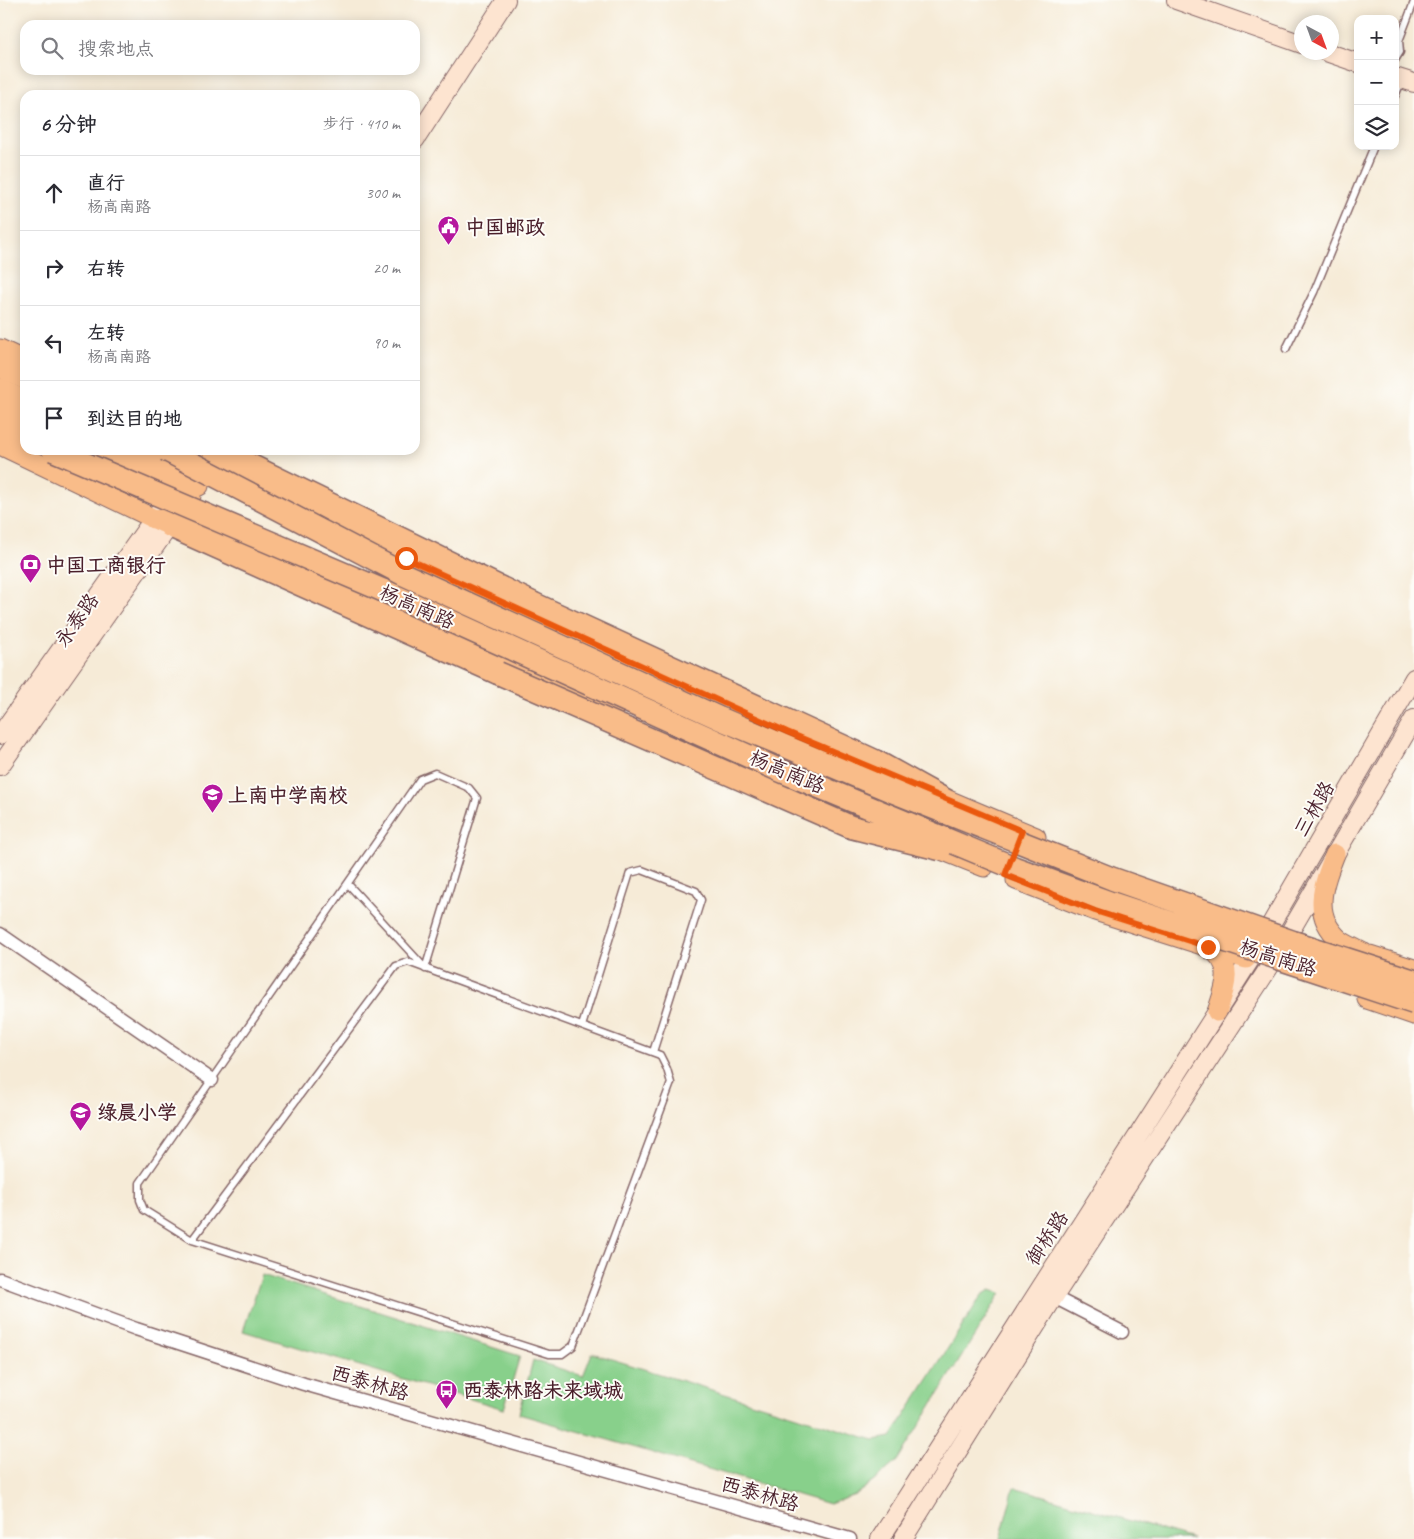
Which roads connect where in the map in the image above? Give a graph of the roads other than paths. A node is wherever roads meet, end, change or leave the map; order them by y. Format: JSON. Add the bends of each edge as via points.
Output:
{"nodes":[{"id":1,"x":506,"y":0,"type":"edge"},
{"id":2,"x":1176,"y":0,"type":"edge"},
{"id":3,"x":1414,"y":2,"type":"edge"},
{"id":4,"x":1294,"y":41,"type":"edge"},
{"id":5,"x":1399,"y":41,"type":"edge"},
{"id":6,"x":1399,"y":41,"type":"edge"},
{"id":7,"x":1399,"y":54,"type":"edge"},
{"id":8,"x":1339,"y":56,"type":"edge"},
{"id":9,"x":1354,"y":62,"type":"edge"},
{"id":10,"x":420,"y":132,"type":"edge"},
{"id":11,"x":1372,"y":150,"type":"edge"},
{"id":12,"x":1286,"y":349,"type":"dead end"},
{"id":13,"x":0,"y":350,"type":"edge"},
{"id":14,"x":20,"y":359,"type":"edge"},
{"id":15,"x":0,"y":366,"type":"edge"},
{"id":16,"x":20,"y":376,"type":"edge"},
{"id":17,"x":0,"y":388,"type":"edge"},
{"id":18,"x":20,"y":398,"type":"edge"},
{"id":19,"x":0,"y":406,"type":"edge"},
{"id":20,"x":20,"y":416,"type":"edge"},
{"id":21,"x":0,"y":426,"type":"edge"},
{"id":22,"x":20,"y":436,"type":"edge"},
{"id":23,"x":0,"y":445,"type":"edge"},
{"id":24,"x":20,"y":454,"type":"edge"},
{"id":25,"x":21,"y":455,"type":"edge"},
{"id":26,"x":64,"y":455,"type":"edge"},
{"id":27,"x":107,"y":455,"type":"edge"},
{"id":28,"x":134,"y":455,"type":"edge"},
{"id":29,"x":176,"y":455,"type":"edge"},
{"id":30,"x":212,"y":455,"type":"edge"},
{"id":31,"x":218,"y":455,"type":"edge"},
{"id":32,"x":218,"y":455,"type":"edge"},
{"id":33,"x":187,"y":487,"type":"junction"},
{"id":34,"x":166,"y":521,"type":"junction"},
{"id":35,"x":384,"y":530,"type":"junction"},
{"id":36,"x":406,"y":558,"type":"junction"},
{"id":37,"x":1414,"y":678,"type":"edge"},
{"id":38,"x":1414,"y":719,"type":"edge"},
{"id":39,"x":0,"y":735,"type":"edge"},
{"id":40,"x":0,"y":766,"type":"edge"},
{"id":41,"x":1023,"y":837,"type":"junction"},
{"id":42,"x":1335,"y":854,"type":"junction"},
{"id":43,"x":1010,"y":872,"type":"junction"},
{"id":44,"x":348,"y":884,"type":"junction"},
{"id":45,"x":1270,"y":926,"type":"junction"},
{"id":46,"x":1290,"y":931,"type":"junction"},
{"id":47,"x":0,"y":934,"type":"edge"},
{"id":48,"x":1208,"y":947,"type":"junction"},
{"id":49,"x":1364,"y":953,"type":"junction"},
{"id":50,"x":1250,"y":960,"type":"junction"},
{"id":51,"x":1270,"y":966,"type":"junction"},
{"id":52,"x":425,"y":969,"type":"junction"},
{"id":53,"x":1414,"y":969,"type":"edge"},
{"id":54,"x":1414,"y":981,"type":"edge"},
{"id":55,"x":1414,"y":1002,"type":"edge"},
{"id":56,"x":1217,"y":1012,"type":"junction"},
{"id":57,"x":1414,"y":1015,"type":"edge"},
{"id":58,"x":582,"y":1026,"type":"junction"},
{"id":59,"x":653,"y":1052,"type":"junction"},
{"id":60,"x":212,"y":1080,"type":"junction"},
{"id":61,"x":192,"y":1240,"type":"junction"},
{"id":62,"x":0,"y":1279,"type":"edge"},
{"id":63,"x":1054,"y":1298,"type":"junction"},
{"id":64,"x":1122,"y":1332,"type":"dead end"},
{"id":65,"x":850,"y":1539,"type":"edge"},
{"id":66,"x":880,"y":1539,"type":"edge"},
{"id":67,"x":902,"y":1539,"type":"edge"}],
"edges":[{"from":1,"to":10,"type":"main road"},
{"from":2,"to":4,"type":"main road"},
{"from":3,"to":5,"type":"lane"},
{"from":6,"to":7,"type":"lane"},
{"from":8,"to":9,"type":"main road"},
{"from":11,"to":12,"type":"lane","via":[[1314,292]]},
{"from":13,"to":14,"type":"main road"},
{"from":15,"to":16,"type":"highway"},
{"from":17,"to":18,"type":"main road"},
{"from":19,"to":20,"type":"main road"},
{"from":21,"to":22,"type":"highway"},
{"from":23,"to":24,"type":"main road","name":"杨高南路"},
{"from":25,"to":34,"type":"main road","name":"杨高南路"},
{"from":26,"to":43,"type":"highway","name":"杨高南路","bridge":true,"via":[[382,590]]},
{"from":27,"to":33,"type":"main road"},
{"from":28,"to":33,"type":"main road"},
{"from":29,"to":41,"type":"highway","name":"杨高南路","bridge":true,"via":[[405,575],[719,718],[892,792]]},
{"from":30,"to":33,"type":"main road"},
{"from":31,"to":35,"type":"highway"},
{"from":32,"to":36,"type":"main road","name":"杨高南路"},
{"from":33,"to":34,"type":"main road"},
{"from":34,"to":39,"type":"main road","name":"永泰路"},
{"from":34,"to":40,"type":"main road","name":"永泰路"},
{"from":34,"to":43,"type":"main road","name":"杨高南路","via":[[813,799]]},
{"from":34,"to":43,"type":"highway","bridge":true,"via":[[507,677],[851,826]]},
{"from":35,"to":36,"type":"main road"},
{"from":35,"to":41,"type":"highway","bridge":true,"via":[[541,607],[875,760]]},
{"from":36,"to":41,"type":"main road","name":"杨高南路"},
{"from":37,"to":45,"type":"main road","name":"三林路"},
{"from":38,"to":42,"type":"main road","name":"三林路"},
{"from":41,"to":43,"type":"main road"},
{"from":41,"to":45,"type":"main road","name":"杨高南路"},
{"from":41,"to":54,"type":"highway","name":"杨高南路","bridge":true,"via":[[1158,894]]},
{"from":42,"to":46,"type":"main road","name":"三林路"},
{"from":42,"to":49,"type":"main road","via":[[1323,890],[1324,918],[1342,941]]},
{"from":43,"to":48,"type":"main road","name":"杨高南路","via":[[1095,911]]},
{"from":43,"to":55,"type":"highway","name":"杨高南路","bridge":true},
{"from":44,"to":52,"type":"lane"},
{"from":44,"to":52,"type":"lane","via":[[420,779],[435,773],[470,788],[478,798]]},
{"from":44,"to":60,"type":"lane"},
{"from":45,"to":46,"type":"main road","name":"杨高南路"},
{"from":45,"to":50,"type":"main road","name":"三林路"},
{"from":46,"to":49,"type":"main road","name":"杨高南路"},
{"from":46,"to":51,"type":"main road","name":"三林路"},
{"from":47,"to":60,"type":"street"},
{"from":48,"to":50,"type":"main road","name":"杨高南路"},
{"from":48,"to":56,"type":"main road","via":[[1222,958],[1225,966],[1225,983]]},
{"from":49,"to":53,"type":"main road","name":"杨高南路"},
{"from":50,"to":51,"type":"main road","name":"杨高南路"},
{"from":50,"to":56,"type":"main road","name":"御桥路"},
{"from":51,"to":57,"type":"main road","name":"杨高南路"},
{"from":51,"to":63,"type":"main road","name":"御桥路"},
{"from":52,"to":58,"type":"lane"},
{"from":52,"to":61,"type":"lane","via":[[408,962],[396,966]]},
{"from":56,"to":66,"type":"main road","name":"御桥路"},
{"from":58,"to":59,"type":"lane"},
{"from":58,"to":59,"type":"lane","via":[[630,873],[642,870],[696,892],[701,900]]},
{"from":59,"to":61,"type":"lane","via":[[660,1055],[671,1083],[573,1346],[562,1354],[549,1354]]},
{"from":60,"to":61,"type":"lane","via":[[140,1183],[144,1210]]},
{"from":62,"to":65,"type":"street","name":"西泰林路","via":[[136,1329],[304,1384]]},
{"from":63,"to":64,"type":"street"},
{"from":63,"to":67,"type":"main road","name":"御桥路"}]}
